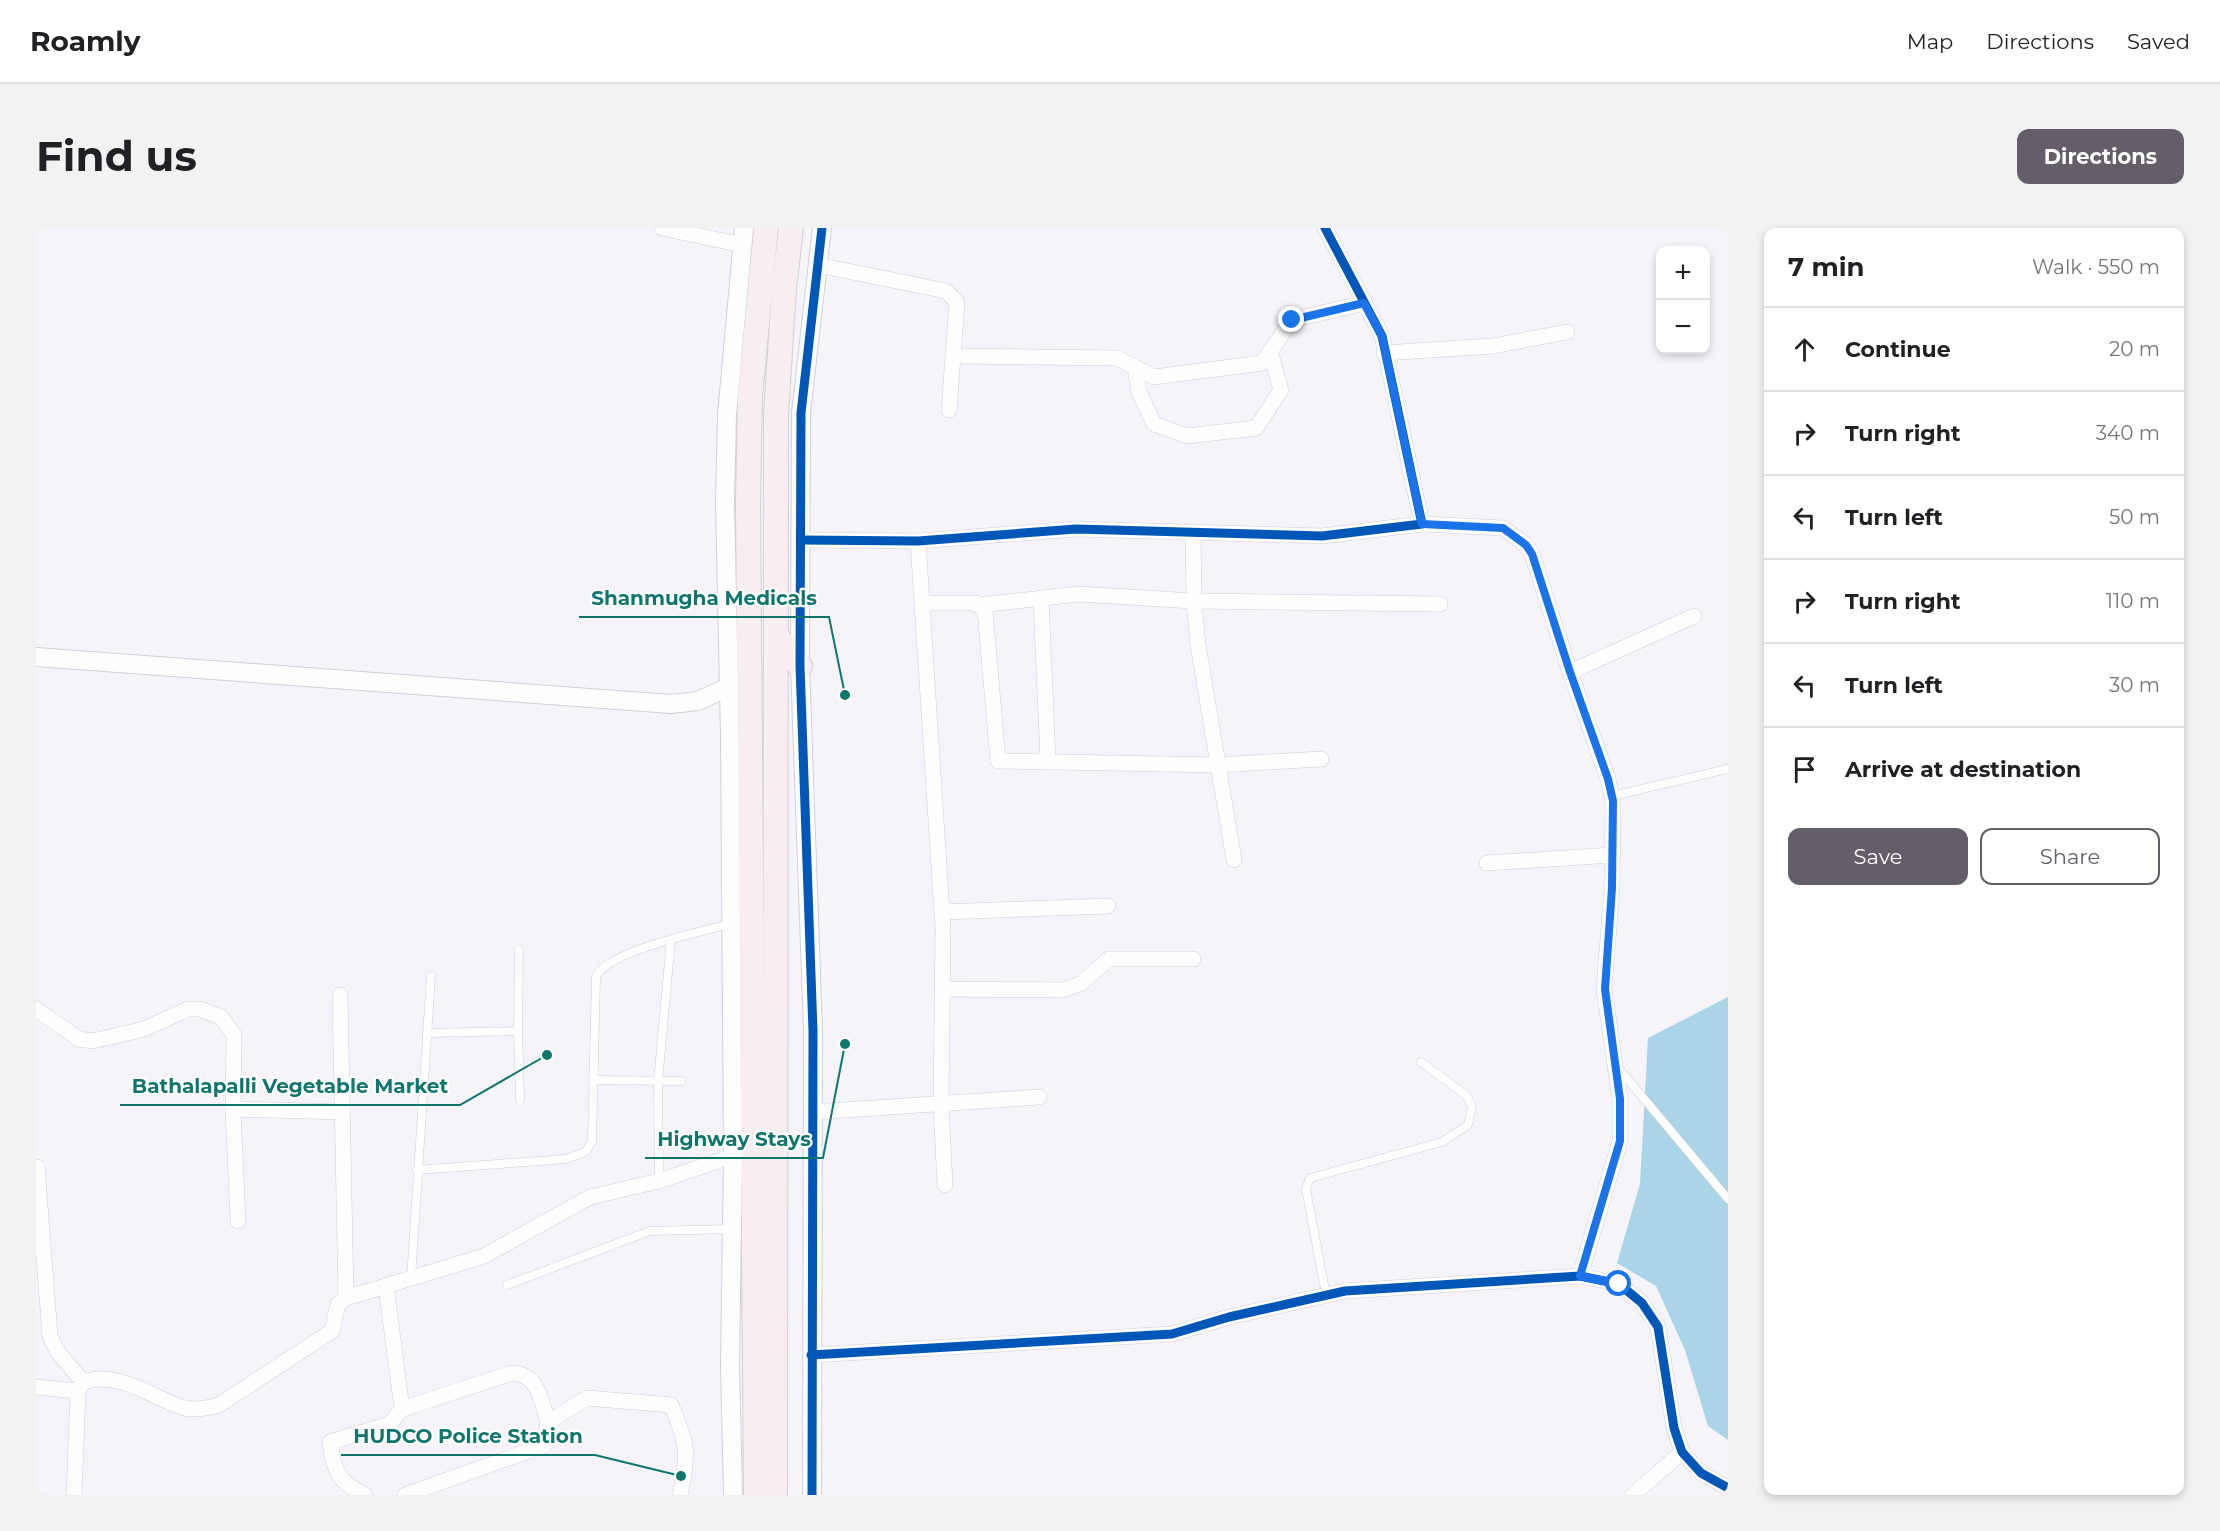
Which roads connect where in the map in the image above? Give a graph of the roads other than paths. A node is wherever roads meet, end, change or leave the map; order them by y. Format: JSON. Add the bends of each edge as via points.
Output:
{"nodes":[{"id":1,"x":662,"y":228,"type":"edge"},
{"id":2,"x":765,"y":228,"type":"edge"},
{"id":3,"x":791,"y":228,"type":"edge"},
{"id":4,"x":822,"y":228,"type":"edge"},
{"id":5,"x":1325,"y":228,"type":"edge"},
{"id":6,"x":700,"y":232,"type":"edge"},
{"id":7,"x":743,"y":236,"type":"edge"},
{"id":8,"x":818,"y":265,"type":"junction"},
{"id":9,"x":1364,"y":303,"type":"junction"},
{"id":10,"x":1567,"y":332,"type":"dead end"},
{"id":11,"x":1270,"y":351,"type":"junction"},
{"id":12,"x":1384,"y":353,"type":"junction"},
{"id":13,"x":953,"y":356,"type":"junction"},
{"id":14,"x":1135,"y":367,"type":"junction"},
{"id":15,"x":949,"y":410,"type":"dead end"},
{"id":16,"x":1422,"y":524,"type":"junction"},
{"id":17,"x":1193,"y":532,"type":"junction"},
{"id":18,"x":801,"y":540,"type":"junction"},
{"id":19,"x":918,"y":541,"type":"junction"},
{"id":20,"x":1041,"y":598,"type":"junction"},
{"id":21,"x":1194,"y":601,"type":"junction"},
{"id":22,"x":923,"y":603,"type":"junction"},
{"id":23,"x":1440,"y":604,"type":"dead end"},
{"id":24,"x":980,"y":605,"type":"junction"},
{"id":25,"x":1694,"y":616,"type":"dead end"},
{"id":26,"x":777,"y":636,"type":"junction"},
{"id":27,"x":36,"y":657,"type":"edge"},
{"id":28,"x":800,"y":666,"type":"junction"},
{"id":29,"x":1570,"y":672,"type":"junction"},
{"id":30,"x":751,"y":676,"type":"junction"},
{"id":31,"x":728,"y":688,"type":"junction"},
{"id":32,"x":1321,"y":759,"type":"dead end"},
{"id":33,"x":1047,"y":762,"type":"junction"},
{"id":34,"x":1218,"y":765,"type":"junction"},
{"id":35,"x":1728,"y":769,"type":"edge"},
{"id":36,"x":1612,"y":796,"type":"junction"},
{"id":37,"x":1612,"y":855,"type":"junction"},
{"id":38,"x":1234,"y":860,"type":"dead end"},
{"id":39,"x":1487,"y":863,"type":"dead end"},
{"id":40,"x":1108,"y":906,"type":"dead end"},
{"id":41,"x":942,"y":912,"type":"junction"},
{"id":42,"x":731,"y":924,"type":"junction"},
{"id":43,"x":671,"y":940,"type":"junction"},
{"id":44,"x":519,"y":950,"type":"dead end"},
{"id":45,"x":1193,"y":959,"type":"dead end"},
{"id":46,"x":431,"y":976,"type":"dead end"},
{"id":47,"x":942,"y":989,"type":"junction"},
{"id":48,"x":340,"y":995,"type":"dead end"},
{"id":49,"x":36,"y":1009,"type":"edge"},
{"id":50,"x":518,"y":1031,"type":"junction"},
{"id":51,"x":427,"y":1033,"type":"junction"},
{"id":52,"x":1420,"y":1062,"type":"dead end"},
{"id":53,"x":1615,"y":1065,"type":"junction"},
{"id":54,"x":593,"y":1080,"type":"junction"},
{"id":55,"x":658,"y":1081,"type":"junction"},
{"id":56,"x":681,"y":1081,"type":"dead end"},
{"id":57,"x":1039,"y":1098,"type":"dead end"},
{"id":58,"x":520,"y":1100,"type":"dead end"},
{"id":59,"x":941,"y":1105,"type":"junction"},
{"id":60,"x":233,"y":1109,"type":"junction"},
{"id":61,"x":342,"y":1112,"type":"junction"},
{"id":62,"x":813,"y":1112,"type":"junction"},
{"id":63,"x":733,"y":1156,"type":"junction"},
{"id":64,"x":37,"y":1167,"type":"edge"},
{"id":65,"x":417,"y":1170,"type":"junction"},
{"id":66,"x":659,"y":1181,"type":"junction"},
{"id":67,"x":945,"y":1185,"type":"dead end"},
{"id":68,"x":1728,"y":1199,"type":"edge"},
{"id":69,"x":238,"y":1221,"type":"dead end"},
{"id":70,"x":732,"y":1229,"type":"junction"},
{"id":71,"x":1580,"y":1276,"type":"junction"},
{"id":72,"x":411,"y":1279,"type":"junction"},
{"id":73,"x":507,"y":1285,"type":"dead end"},
{"id":74,"x":386,"y":1286,"type":"junction"},
{"id":75,"x":1326,"y":1295,"type":"junction"},
{"id":76,"x":346,"y":1298,"type":"junction"},
{"id":77,"x":811,"y":1355,"type":"junction"},
{"id":78,"x":36,"y":1387,"type":"edge"},
{"id":79,"x":80,"y":1387,"type":"junction"},
{"id":80,"x":402,"y":1409,"type":"junction"},
{"id":81,"x":548,"y":1422,"type":"junction"},
{"id":82,"x":1682,"y":1452,"type":"junction"},
{"id":83,"x":1728,"y":1488,"type":"edge"},
{"id":84,"x":74,"y":1495,"type":"edge"},
{"id":85,"x":365,"y":1495,"type":"edge"},
{"id":86,"x":405,"y":1495,"type":"edge"},
{"id":87,"x":680,"y":1495,"type":"edge"},
{"id":88,"x":733,"y":1495,"type":"edge"},
{"id":89,"x":756,"y":1495,"type":"edge"},
{"id":90,"x":775,"y":1495,"type":"edge"},
{"id":91,"x":812,"y":1495,"type":"edge"},
{"id":92,"x":1633,"y":1495,"type":"edge"}],
"edges":[{"from":1,"to":6,"type":"street"},
{"from":2,"to":30,"type":"highway","via":[[750,396]]},
{"from":3,"to":26,"type":"highway","via":[[776,415]]},
{"from":4,"to":8,"type":"street"},
{"from":5,"to":9,"type":"street"},
{"from":6,"to":7,"type":"street"},
{"from":7,"to":31,"type":"street","via":[[727,416]]},
{"from":8,"to":13,"type":"street","via":[[950,293],[957,302]]},
{"from":8,"to":18,"type":"street","via":[[801,413]]},
{"from":9,"to":11,"type":"street","via":[[1292,320]]},
{"from":9,"to":12,"type":"street","via":[[1382,336]]},
{"from":10,"to":12,"type":"street","via":[[1493,346]]},
{"from":11,"to":14,"type":"street","via":[[1262,363],[1154,376]]},
{"from":11,"to":14,"type":"street","via":[[1281,390],[1256,428],[1187,436],[1154,424],[1139,392]]},
{"from":12,"to":16,"type":"street"},
{"from":13,"to":14,"type":"street","via":[[1117,358]]},
{"from":13,"to":15,"type":"street"},
{"from":16,"to":17,"type":"street","via":[[1322,536]]},
{"from":16,"to":29,"type":"street","via":[[1503,528],[1526,545]]},
{"from":17,"to":19,"type":"street","via":[[1076,529]]},
{"from":17,"to":21,"type":"street"},
{"from":18,"to":19,"type":"street"},
{"from":18,"to":28,"type":"street"},
{"from":19,"to":22,"type":"street"},
{"from":20,"to":21,"type":"street","via":[[1079,594]]},
{"from":20,"to":24,"type":"street"},
{"from":20,"to":33,"type":"street"},
{"from":21,"to":23,"type":"street"},
{"from":21,"to":34,"type":"street"},
{"from":22,"to":24,"type":"street"},
{"from":22,"to":41,"type":"street"},
{"from":24,"to":33,"type":"street","via":[[986,610],[998,761]]},
{"from":25,"to":29,"type":"street"},
{"from":26,"to":28,"type":"highway"},
{"from":26,"to":90,"type":"highway"},
{"from":27,"to":31,"type":"street","via":[[671,704],[698,701]]},
{"from":28,"to":62,"type":"street"},
{"from":29,"to":36,"type":"street"},
{"from":30,"to":31,"type":"street"},
{"from":30,"to":89,"type":"highway"},
{"from":31,"to":42,"type":"street"},
{"from":32,"to":34,"type":"street"},
{"from":33,"to":34,"type":"street"},
{"from":34,"to":38,"type":"street"},
{"from":35,"to":36,"type":"lane"},
{"from":36,"to":37,"type":"street"},
{"from":37,"to":39,"type":"street"},
{"from":37,"to":53,"type":"street","via":[[1605,989]]},
{"from":40,"to":41,"type":"street"},
{"from":41,"to":47,"type":"street"},
{"from":42,"to":43,"type":"lane"},
{"from":42,"to":63,"type":"street"},
{"from":43,"to":54,"type":"lane","via":[[609,961],[599,970]]},
{"from":43,"to":55,"type":"lane"},
{"from":44,"to":50,"type":"lane"},
{"from":45,"to":47,"type":"street","via":[[1109,959],[1080,984],[1062,990]]},
{"from":46,"to":51,"type":"lane"},
{"from":47,"to":59,"type":"street"},
{"from":48,"to":61,"type":"street"},
{"from":49,"to":60,"type":"street","via":[[79,1039],[93,1041],[144,1029],[188,1009],[209,1011],[221,1017],[234,1035]]},
{"from":50,"to":51,"type":"lane"},
{"from":50,"to":58,"type":"lane"},
{"from":51,"to":65,"type":"lane"},
{"from":52,"to":75,"type":"lane","via":[[1467,1096],[1472,1107],[1468,1125],[1442,1142],[1310,1178],[1307,1182]]},
{"from":53,"to":68,"type":"lane"},
{"from":53,"to":71,"type":"street","via":[[1620,1141]]},
{"from":54,"to":55,"type":"lane"},
{"from":54,"to":65,"type":"lane","via":[[592,1142],[577,1156]]},
{"from":55,"to":56,"type":"lane"},
{"from":55,"to":66,"type":"lane"},
{"from":57,"to":59,"type":"street"},
{"from":59,"to":62,"type":"street"},
{"from":59,"to":67,"type":"street"},
{"from":60,"to":61,"type":"street"},
{"from":60,"to":69,"type":"street"},
{"from":61,"to":76,"type":"street"},
{"from":62,"to":77,"type":"street"},
{"from":63,"to":66,"type":"street"},
{"from":63,"to":70,"type":"street"},
{"from":64,"to":79,"type":"street","via":[[50,1336]]},
{"from":65,"to":72,"type":"lane"},
{"from":66,"to":72,"type":"street","via":[[590,1197],[484,1256]]},
{"from":70,"to":73,"type":"lane","via":[[650,1231]]},
{"from":70,"to":88,"type":"street"},
{"from":71,"to":75,"type":"street"},
{"from":71,"to":82,"type":"street","via":[[1619,1284],[1642,1303],[1658,1327],[1674,1428]]},
{"from":72,"to":74,"type":"street"},
{"from":74,"to":76,"type":"street"},
{"from":74,"to":80,"type":"street"},
{"from":75,"to":77,"type":"street","via":[[1172,1334]]},
{"from":76,"to":79,"type":"street","via":[[338,1304],[332,1331],[219,1405],[203,1409],[182,1407],[126,1384],[93,1379]]},
{"from":77,"to":91,"type":"street"},
{"from":78,"to":79,"type":"street"},
{"from":79,"to":84,"type":"street"},
{"from":80,"to":81,"type":"street","via":[[512,1373],[536,1384]]},
{"from":80,"to":85,"type":"street","via":[[390,1424],[330,1442],[334,1470],[350,1488]]},
{"from":81,"to":86,"type":"street","via":[[544,1445]]},
{"from":81,"to":87,"type":"street","via":[[587,1398],[671,1405],[686,1440],[687,1464]]},
{"from":82,"to":83,"type":"street","via":[[1701,1473]]},
{"from":82,"to":92,"type":"street"}]}
